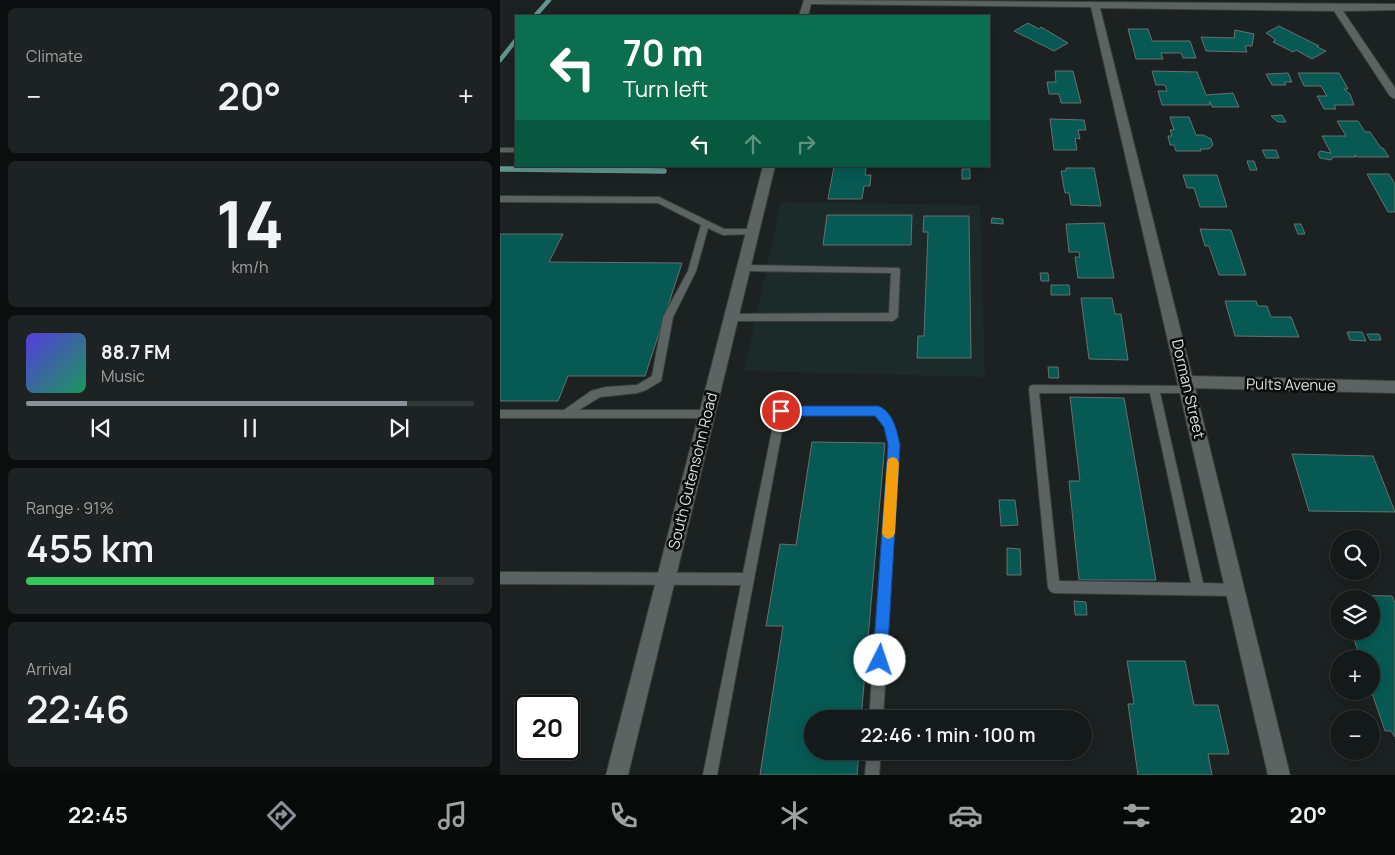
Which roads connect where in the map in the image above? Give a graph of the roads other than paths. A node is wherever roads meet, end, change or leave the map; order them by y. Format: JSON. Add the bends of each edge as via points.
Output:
{"nodes":[{"id":1,"x":808,"y":1,"type":"edge"},
{"id":2,"x":1095,"y":4,"type":"junction"},
{"id":3,"x":1395,"y":7,"type":"edge"},
{"id":4,"x":1337,"y":8,"type":"junction"},
{"id":5,"x":804,"y":15,"type":"edge"},
{"id":6,"x":1395,"y":96,"type":"edge"},
{"id":7,"x":500,"y":150,"type":"edge"},
{"id":8,"x":515,"y":150,"type":"edge"},
{"id":9,"x":769,"y":167,"type":"edge"},
{"id":10,"x":500,"y":199,"type":"edge"},
{"id":11,"x":705,"y":225,"type":"junction"},
{"id":12,"x":753,"y":231,"type":"junction"},
{"id":13,"x":744,"y":268,"type":"junction"},
{"id":14,"x":731,"y":318,"type":"junction"},
{"id":15,"x":1188,"y":386,"type":"junction"},
{"id":16,"x":1395,"y":387,"type":"edge"},
{"id":17,"x":1154,"y":389,"type":"junction"},
{"id":18,"x":500,"y":414,"type":"edge"},
{"id":19,"x":566,"y":414,"type":"junction"},
{"id":20,"x":707,"y":414,"type":"junction"},
{"id":21,"x":500,"y":578,"type":"edge"},
{"id":22,"x":666,"y":578,"type":"junction"},
{"id":23,"x":748,"y":579,"type":"junction"},
{"id":24,"x":1198,"y":589,"type":"junction"},
{"id":25,"x":1236,"y":590,"type":"junction"},
{"id":26,"x":877,"y":710,"type":"edge"},
{"id":27,"x":873,"y":760,"type":"edge"},
{"id":28,"x":617,"y":775,"type":"edge"},
{"id":29,"x":710,"y":775,"type":"edge"},
{"id":30,"x":872,"y":775,"type":"edge"},
{"id":31,"x":1279,"y":775,"type":"edge"}],
"edges":[{"from":1,"to":2,"type":"street"},
{"from":1,"to":5,"type":"street"},
{"from":2,"to":4,"type":"street"},
{"from":2,"to":15,"type":"street","name":"Dorman Street"},
{"from":3,"to":4,"type":"street"},
{"from":4,"to":6,"type":"street"},
{"from":7,"to":8,"type":"lane"},
{"from":9,"to":12,"type":"street","name":"South Gutensohn Road"},
{"from":10,"to":11,"type":"lane","via":[[659,200]]},
{"from":11,"to":12,"type":"lane","via":[[723,232]]},
{"from":11,"to":19,"type":"lane","via":[[692,271],[668,317],[657,378],[644,388],[605,391],[586,398]]},
{"from":12,"to":13,"type":"street","name":"South Gutensohn Road"},
{"from":13,"to":14,"type":"street","name":"South Gutensohn Road"},
{"from":13,"to":14,"type":"lane","via":[[896,270],[893,317]]},
{"from":14,"to":20,"type":"street","name":"South Gutensohn Road"},
{"from":15,"to":16,"type":"street","name":"Pults Avenue"},
{"from":15,"to":17,"type":"lane"},
{"from":15,"to":25,"type":"street","name":"Dorman Street"},
{"from":17,"to":24,"type":"lane"},
{"from":17,"to":24,"type":"lane","via":[[1034,388],[1054,587]]},
{"from":18,"to":19,"type":"lane"},
{"from":19,"to":20,"type":"lane"},
{"from":20,"to":22,"type":"street","name":"South Gutensohn Road"},
{"from":21,"to":22,"type":"lane"},
{"from":22,"to":23,"type":"lane"},
{"from":22,"to":28,"type":"street","name":"South Gutensohn Road"},
{"from":23,"to":26,"type":"lane","via":[[781,411],[878,411],[889,424],[894,445]]},
{"from":23,"to":29,"type":"lane"},
{"from":24,"to":25,"type":"lane"},
{"from":25,"to":31,"type":"street","name":"Dorman Street"},
{"from":27,"to":30,"type":"lane"}]}
